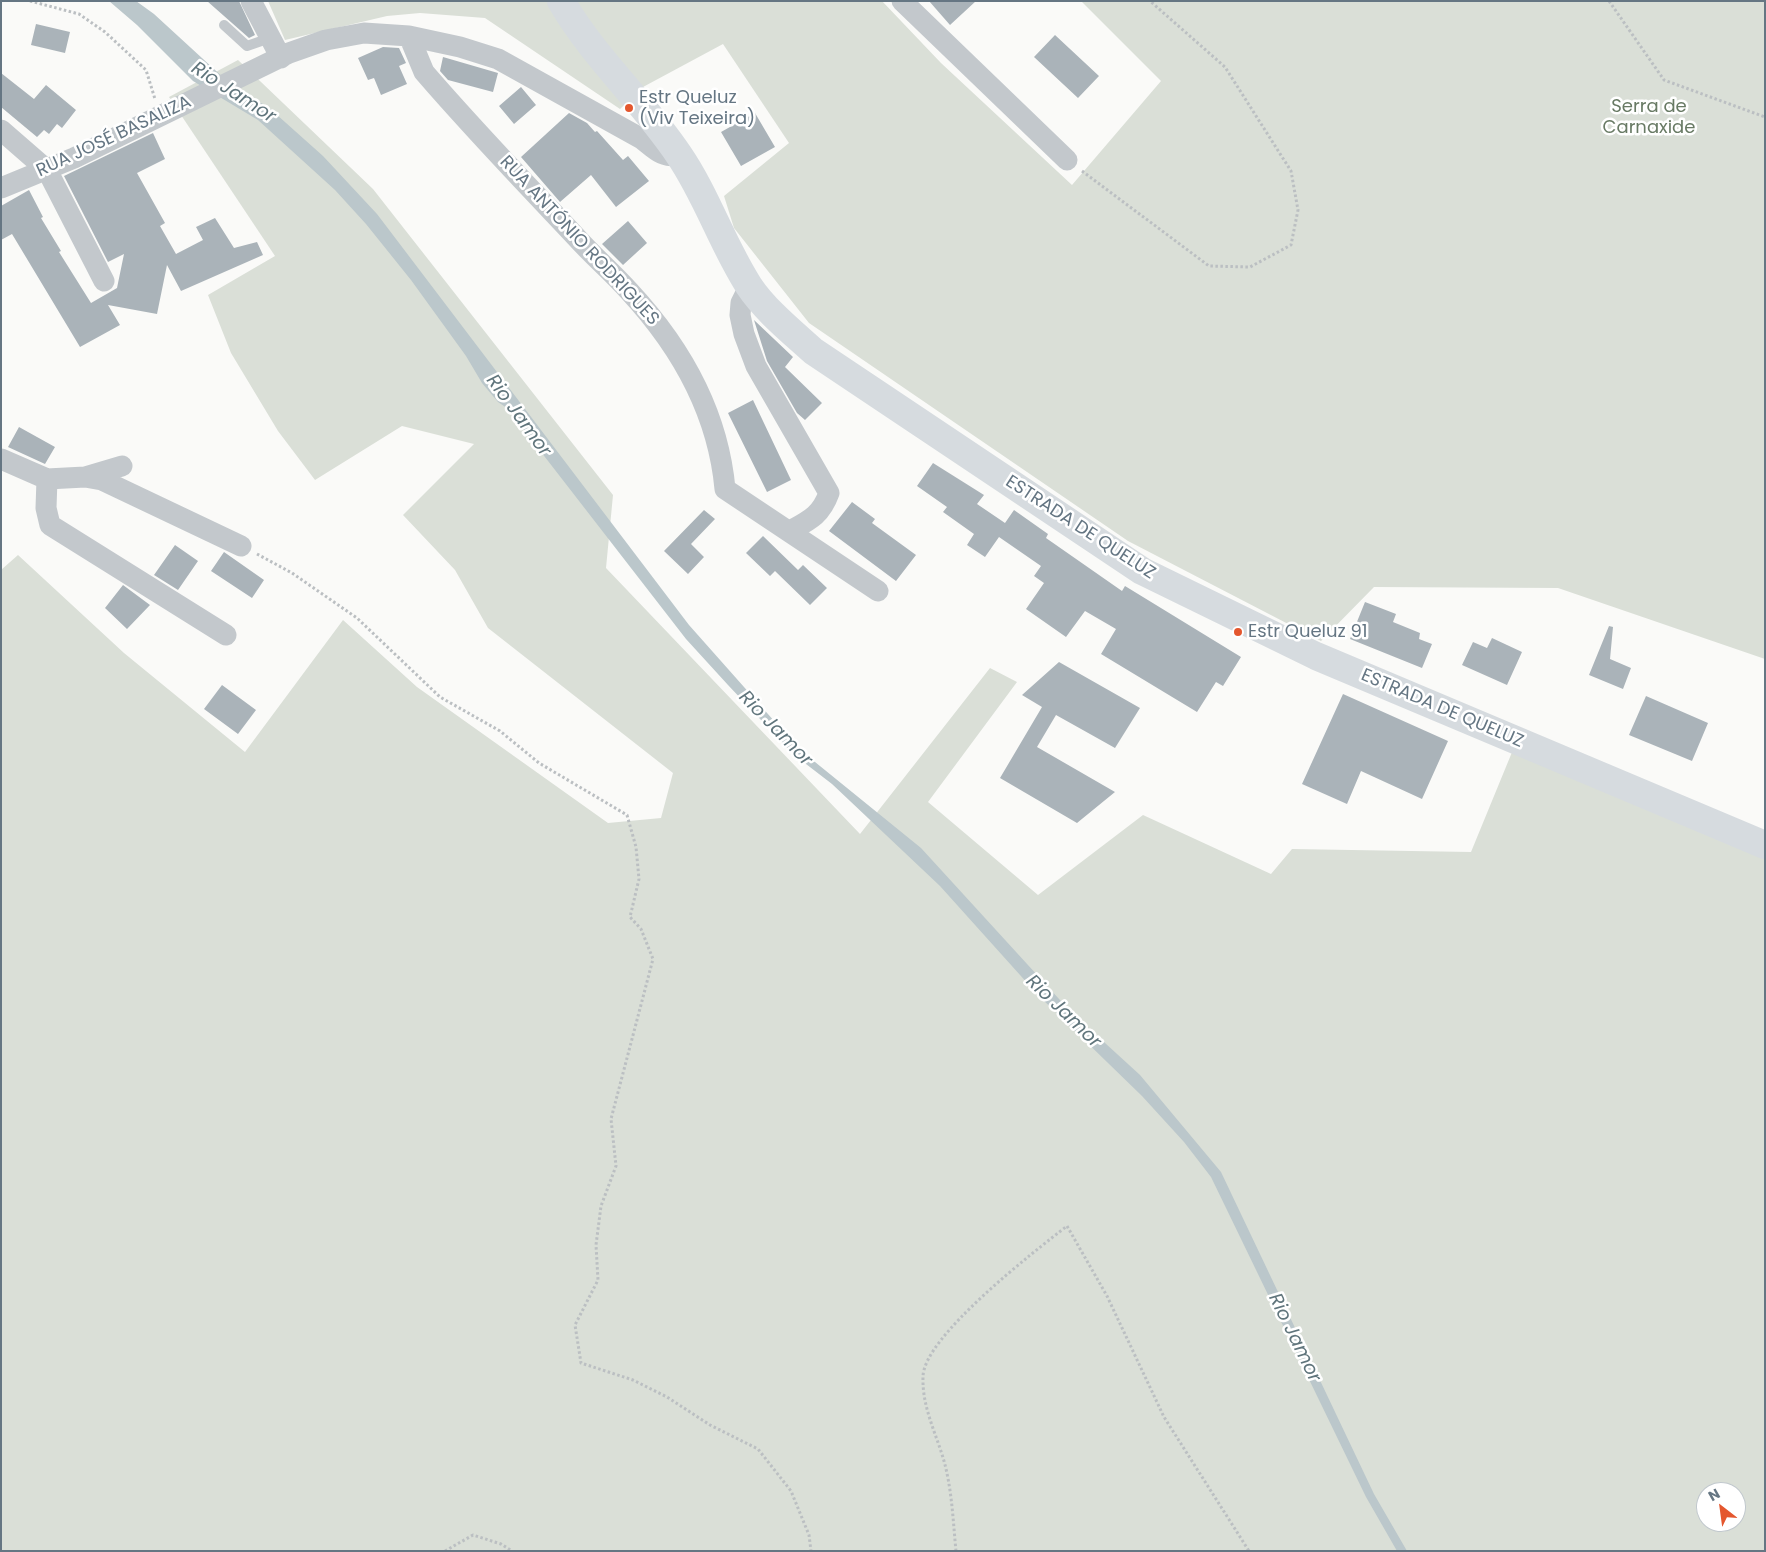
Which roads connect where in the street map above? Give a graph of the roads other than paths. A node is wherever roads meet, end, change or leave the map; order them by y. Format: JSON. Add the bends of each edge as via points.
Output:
{"nodes":[{"id":1,"x":251,"y":1,"type":"edge"},
{"id":2,"x":561,"y":1,"type":"edge"},
{"id":3,"x":902,"y":1,"type":"edge"},
{"id":4,"x":224,"y":25,"type":"dead end"},
{"id":5,"x":409,"y":36,"type":"junction"},
{"id":6,"x":270,"y":38,"type":"junction"},
{"id":7,"x":280,"y":58,"type":"junction"},
{"id":8,"x":1,"y":130,"type":"edge"},
{"id":9,"x":680,"y":156,"type":"junction"},
{"id":10,"x":1067,"y":160,"type":"road end"},
{"id":11,"x":46,"y":170,"type":"junction"},
{"id":12,"x":1,"y":188,"type":"edge"},
{"id":13,"x":104,"y":281,"type":"dead end"},
{"id":14,"x":749,"y":287,"type":"junction"},
{"id":15,"x":1,"y":459,"type":"edge"},
{"id":16,"x":122,"y":466,"type":"dead end"},
{"id":17,"x":85,"y":477,"type":"junction"},
{"id":18,"x":47,"y":479,"type":"junction"},
{"id":19,"x":790,"y":531,"type":"junction"},
{"id":20,"x":242,"y":546,"type":"road end"},
{"id":21,"x":878,"y":591,"type":"dead end"},
{"id":22,"x":226,"y":635,"type":"dead end"},
{"id":23,"x":1765,"y":844,"type":"edge"}],
"edges":[{"from":1,"to":6,"type":"street"},
{"from":2,"to":9,"type":"main road","name":"ESTRADA DE QUELUZ","via":[[583,38],[657,123]]},
{"from":3,"to":10,"type":"street"},
{"from":4,"to":6,"type":"lane","via":[[247,46]]},
{"from":5,"to":7,"type":"street","name":"RUA JOSÉ BASALIZA","via":[[364,33],[326,40]]},
{"from":5,"to":9,"type":"street","name":"RUA JOSÉ BASALIZA","via":[[498,59],[642,139],[658,153],[666,157]]},
{"from":5,"to":19,"type":"street","name":"RUA ANTÓNIO RODRIGUES","via":[[424,72],[435,85],[594,257],[628,289],[664,334],[695,381],[712,421],[725,489]]},
{"from":6,"to":7,"type":"street"},
{"from":7,"to":11,"type":"street","name":"RUA JOSÉ BASALIZA"},
{"from":8,"to":11,"type":"street"},
{"from":9,"to":14,"type":"main road","name":"ESTRADA DE QUELUZ"},
{"from":11,"to":12,"type":"street","name":"RUA JOSÉ BASALIZA"},
{"from":11,"to":13,"type":"street"},
{"from":14,"to":19,"type":"street","via":[[741,303],[740,315],[756,366],[829,493],[824,507],[811,520]]},
{"from":14,"to":23,"type":"main road","name":"ESTRADA DE QUELUZ","via":[[812,351],[1142,571],[1316,656]]},
{"from":15,"to":18,"type":"street"},
{"from":16,"to":17,"type":"street"},
{"from":17,"to":18,"type":"street"},
{"from":17,"to":20,"type":"street","via":[[102,480]]},
{"from":18,"to":22,"type":"street","via":[[46,508],[50,525]]},
{"from":19,"to":21,"type":"street","name":"RUA ANTÓNIO RODRIGUES"}]}
